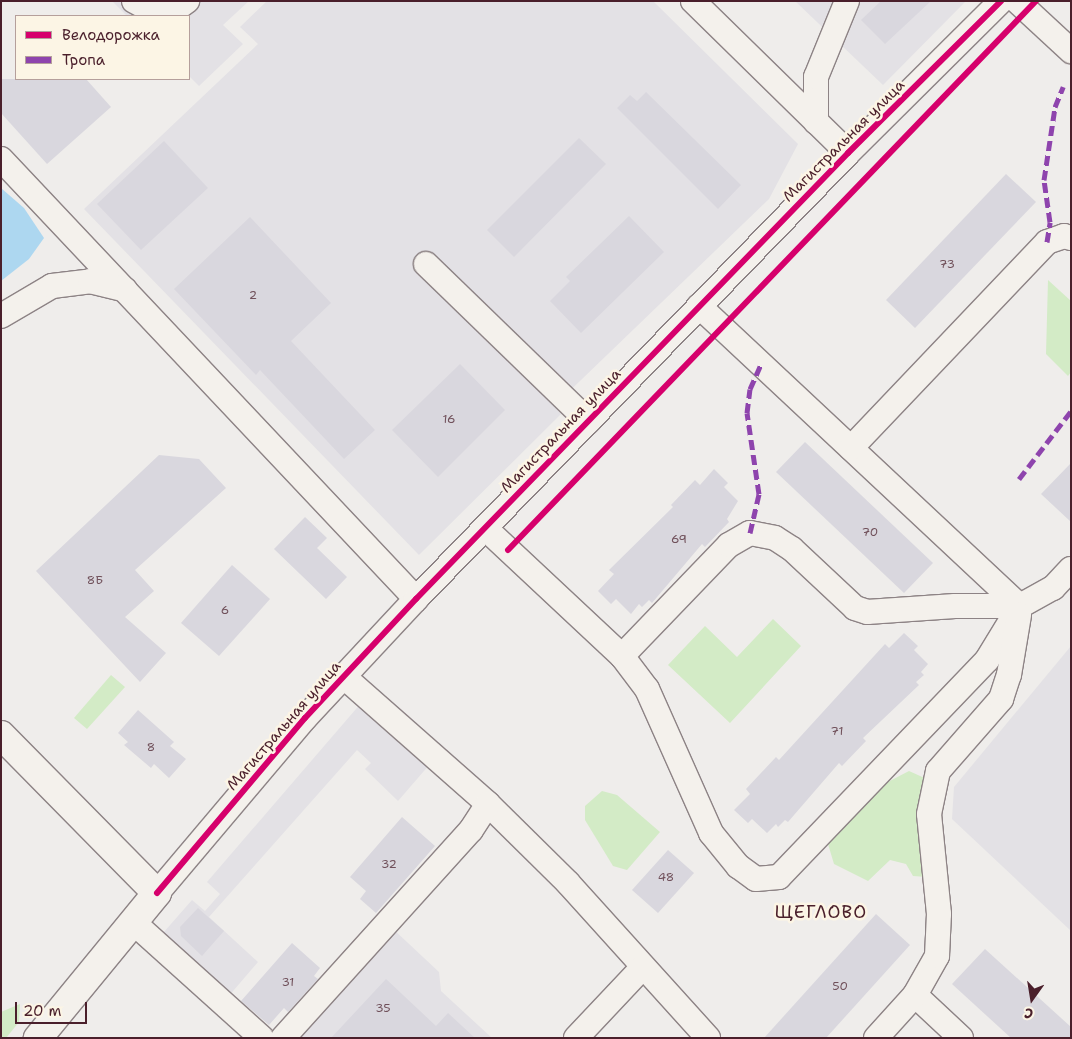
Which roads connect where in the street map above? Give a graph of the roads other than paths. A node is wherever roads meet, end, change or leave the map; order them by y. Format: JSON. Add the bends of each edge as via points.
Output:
{"nodes":[{"id":1,"x":134,"y":1,"type":"edge"},
{"id":2,"x":187,"y":1,"type":"edge"},
{"id":3,"x":693,"y":1,"type":"edge"},
{"id":4,"x":847,"y":1,"type":"edge"},
{"id":5,"x":1001,"y":1,"type":"edge"},
{"id":6,"x":1017,"y":1,"type":"edge"},
{"id":7,"x":1071,"y":51,"type":"edge"},
{"id":8,"x":816,"y":122,"type":"junction"},
{"id":9,"x":848,"y":153,"type":"junction"},
{"id":10,"x":1,"y":159,"type":"edge"},
{"id":11,"x":1071,"y":238,"type":"edge"},
{"id":12,"x":426,"y":264,"type":"dead end"},
{"id":13,"x":125,"y":290,"type":"junction"},
{"id":14,"x":700,"y":306,"type":"junction"},
{"id":15,"x":1,"y":316,"type":"edge"},
{"id":16,"x":588,"y":421,"type":"junction"},
{"id":17,"x":851,"y":448,"type":"junction"},
{"id":18,"x":485,"y":528,"type":"junction"},
{"id":19,"x":1071,"y":569,"type":"edge"},
{"id":20,"x":416,"y":599,"type":"junction"},
{"id":21,"x":1020,"y":606,"type":"junction"},
{"id":22,"x":622,"y":656,"type":"junction"},
{"id":23,"x":343,"y":676,"type":"junction"},
{"id":24,"x":1,"y":735,"type":"edge"},
{"id":25,"x":488,"y":804,"type":"junction"},
{"id":26,"x":157,"y":893,"type":"junction"},
{"id":27,"x":134,"y":922,"type":"junction"},
{"id":28,"x":642,"y":968,"type":"junction"},
{"id":29,"x":915,"y":994,"type":"junction"},
{"id":30,"x":38,"y":1038,"type":"edge"},
{"id":31,"x":262,"y":1038,"type":"edge"},
{"id":32,"x":283,"y":1038,"type":"edge"},
{"id":33,"x":576,"y":1038,"type":"edge"},
{"id":34,"x":708,"y":1038,"type":"edge"},
{"id":35,"x":876,"y":1038,"type":"edge"},
{"id":36,"x":961,"y":1038,"type":"edge"}],
"edges":[{"from":1,"to":2,"type":"street","via":[[151,10],[180,6]]},
{"from":3,"to":8,"type":"street"},
{"from":4,"to":8,"type":"street","via":[[816,77]]},
{"from":5,"to":9,"type":"street","name":"Магистральная улица"},
{"from":6,"to":7,"type":"street"},
{"from":8,"to":9,"type":"street"},
{"from":9,"to":14,"type":"street","name":"Магистральная улица"},
{"from":10,"to":13,"type":"street"},
{"from":11,"to":17,"type":"street","via":[[1064,236],[1047,242]]},
{"from":12,"to":16,"type":"street"},
{"from":13,"to":15,"type":"street","via":[[90,281],[52,286]]},
{"from":13,"to":20,"type":"street"},
{"from":14,"to":16,"type":"street","name":"Магистральная улица"},
{"from":14,"to":17,"type":"street"},
{"from":16,"to":18,"type":"street","name":"Магистральная улица"},
{"from":17,"to":21,"type":"street"},
{"from":18,"to":20,"type":"street","name":"Магистральная улица"},
{"from":18,"to":22,"type":"street"},
{"from":19,"to":21,"type":"street","via":[[1052,588]]},
{"from":20,"to":23,"type":"street","name":"Магистральная улица"},
{"from":21,"to":22,"type":"street","via":[[955,606],[867,612],[855,608],[792,549],[775,538],[750,533],[729,545]]},
{"from":21,"to":22,"type":"street","via":[[986,660],[778,877],[756,879],[738,866],[711,833],[647,689]]},
{"from":21,"to":29,"type":"street","via":[[1009,675],[1000,699],[938,771],[930,814],[939,914],[937,956]]},
{"from":23,"to":25,"type":"street"},
{"from":23,"to":26,"type":"street","name":"Магистральная улица"},
{"from":24,"to":26,"type":"main road"},
{"from":25,"to":28,"type":"street","via":[[568,883]]},
{"from":25,"to":32,"type":"street","via":[[471,830]]},
{"from":26,"to":27,"type":"main road","name":"Магистральная улица"},
{"from":27,"to":30,"type":"main road","name":"Магистральная улица"},
{"from":27,"to":31,"type":"street"},
{"from":28,"to":33,"type":"street"},
{"from":28,"to":34,"type":"street"},
{"from":29,"to":35,"type":"street"},
{"from":29,"to":36,"type":"street"}]}
